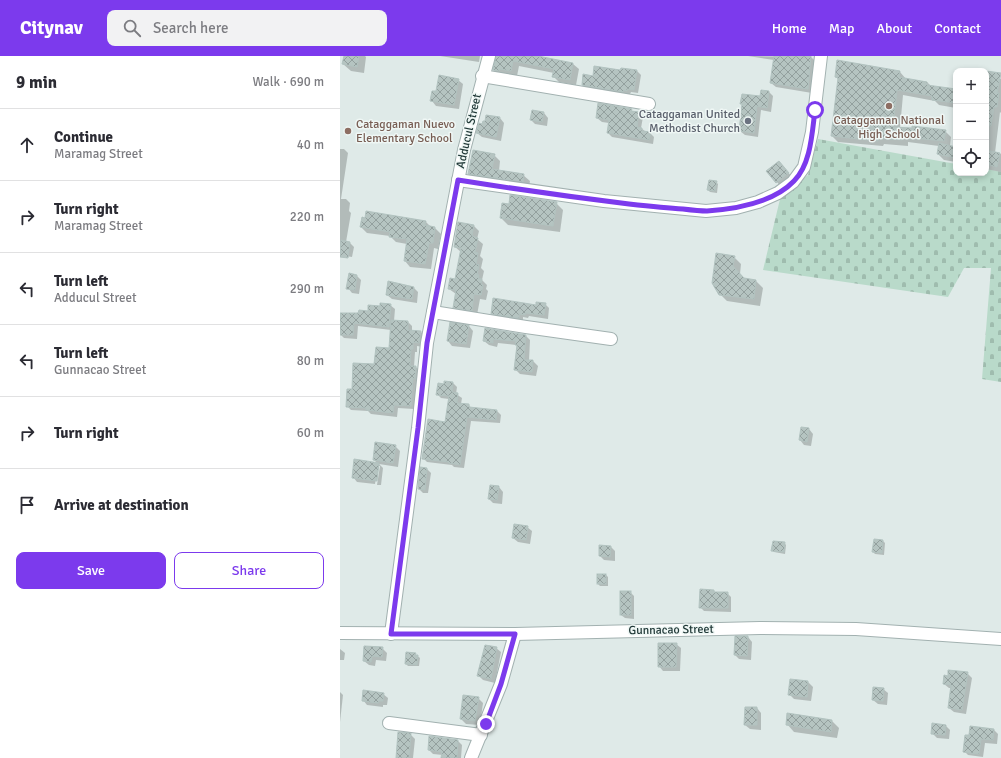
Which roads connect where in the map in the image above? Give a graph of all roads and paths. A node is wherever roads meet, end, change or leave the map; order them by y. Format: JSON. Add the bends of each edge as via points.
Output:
{"nodes":[{"id":1,"x":489,"y":56,"type":"edge"},
{"id":2,"x":821,"y":56,"type":"edge"},
{"id":3,"x":482,"y":76,"type":"junction"},
{"id":4,"x":649,"y":104,"type":"dead end"},
{"id":5,"x":458,"y":180,"type":"junction"},
{"id":6,"x":433,"y":312,"type":"junction"},
{"id":7,"x":611,"y":339,"type":"dead end"},
{"id":8,"x":340,"y":634,"type":"edge"},
{"id":9,"x":391,"y":634,"type":"junction"},
{"id":10,"x":515,"y":634,"type":"junction"},
{"id":11,"x":1001,"y":639,"type":"edge"},
{"id":12,"x":389,"y":723,"type":"dead end"},
{"id":13,"x":481,"y":735,"type":"junction"},
{"id":14,"x":472,"y":758,"type":"edge"}],
"edges":[{"from":1,"to":3,"type":"street","name":"Adducul Street"},
{"from":2,"to":5,"type":"street","via":[[812,132],[804,168],[794,182],[758,202],[736,208],[706,211],[604,201]]},
{"from":3,"to":4,"type":"street"},
{"from":3,"to":5,"type":"street","name":"Adducul Street"},
{"from":5,"to":6,"type":"street","name":"Adducul Street"},
{"from":6,"to":7,"type":"street"},
{"from":6,"to":9,"type":"street","name":"Adducul Street"},
{"from":8,"to":9,"type":"street","name":"Gunnacao Street"},
{"from":9,"to":10,"type":"street","name":"Gunnacao Street"},
{"from":10,"to":11,"type":"street","name":"Gunnacao Street","via":[[849,628]]},
{"from":10,"to":13,"type":"street","via":[[501,684]]},
{"from":12,"to":13,"type":"street"},
{"from":13,"to":14,"type":"street"}]}
